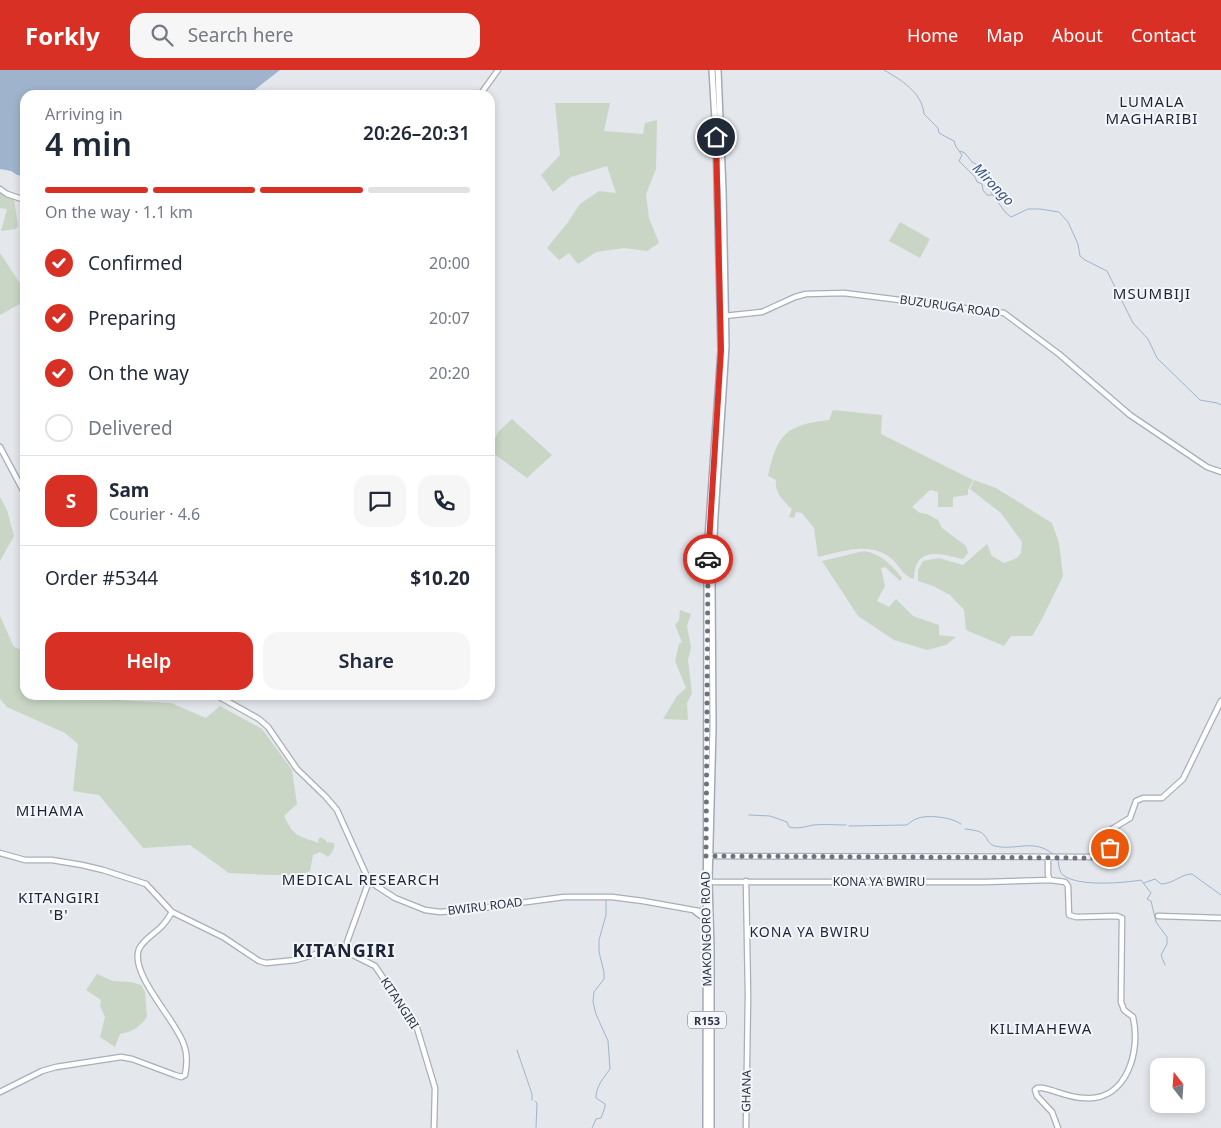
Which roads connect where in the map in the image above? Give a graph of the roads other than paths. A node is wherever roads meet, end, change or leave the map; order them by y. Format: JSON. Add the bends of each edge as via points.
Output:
{"nodes":[{"id":1,"x":498,"y":70,"type":"edge"},
{"id":2,"x":712,"y":70,"type":"edge"},
{"id":3,"x":718,"y":70,"type":"edge"},
{"id":4,"x":484,"y":90,"type":"edge"},
{"id":5,"x":0,"y":189,"type":"edge"},
{"id":6,"x":20,"y":198,"type":"edge"},
{"id":7,"x":722,"y":316,"type":"junction"},
{"id":8,"x":0,"y":447,"type":"edge"},
{"id":9,"x":1221,"y":472,"type":"edge"},
{"id":10,"x":20,"y":485,"type":"edge"},
{"id":11,"x":224,"y":700,"type":"edge"},
{"id":12,"x":1221,"y":701,"type":"edge"},
{"id":13,"x":0,"y":853,"type":"edge"},
{"id":14,"x":708,"y":856,"type":"junction"},
{"id":15,"x":1048,"y":857,"type":"junction"},
{"id":16,"x":370,"y":880,"type":"junction"},
{"id":17,"x":1050,"y":880,"type":"junction"},
{"id":18,"x":709,"y":882,"type":"junction"},
{"id":19,"x":746,"y":882,"type":"junction"},
{"id":20,"x":705,"y":905,"type":"junction"},
{"id":21,"x":172,"y":912,"type":"junction"},
{"id":22,"x":696,"y":912,"type":"junction"},
{"id":23,"x":707,"y":915,"type":"junction"},
{"id":24,"x":1158,"y":916,"type":"dead end"},
{"id":25,"x":1221,"y":918,"type":"edge"},
{"id":26,"x":345,"y":948,"type":"junction"},
{"id":27,"x":0,"y":1092,"type":"edge"},
{"id":28,"x":434,"y":1128,"type":"edge"},
{"id":29,"x":706,"y":1128,"type":"edge"},
{"id":30,"x":711,"y":1128,"type":"edge"},
{"id":31,"x":746,"y":1128,"type":"edge"},
{"id":32,"x":1058,"y":1128,"type":"edge"}],
"edges":[{"from":1,"to":4,"type":"main road"},
{"from":2,"to":7,"type":"main road","name":"MAKONGORO ROAD","number":"R153"},
{"from":3,"to":7,"type":"main road","name":"MAKONGORO ROAD","number":"R153","via":[[723,190]]},
{"from":5,"to":6,"type":"main road"},
{"from":7,"to":9,"type":"main road","name":"BUZURUGA ROAD","via":[[762,312],[806,294],[844,293],[1004,313],[1073,365],[1130,415],[1207,467]]},
{"from":7,"to":14,"type":"main road","name":"MAKONGORO ROAD","number":"R153","via":[[726,346],[714,516]]},
{"from":8,"to":10,"type":"main road"},
{"from":11,"to":16,"type":"main road","name":"BWIRU ROAD","via":[[265,724],[297,769],[339,813]]},
{"from":12,"to":15,"type":"main road","via":[[1183,779],[1162,798],[1136,801],[1130,818],[1112,829],[1107,856]]},
{"from":13,"to":21,"type":"main road","via":[[25,860],[82,865],[146,884]]},
{"from":14,"to":15,"type":"main road"},
{"from":14,"to":18,"type":"main road","name":"MAKONGORO ROAD","number":"R153"},
{"from":14,"to":20,"type":"main road","name":"MAKONGORO ROAD","number":"R153"},
{"from":15,"to":17,"type":"main road"},
{"from":16,"to":22,"type":"main road","name":"BWIRU ROAD","via":[[395,898],[432,911],[475,910],[579,897],[624,898]]},
{"from":16,"to":26,"type":"main road"},
{"from":17,"to":19,"type":"main road","name":"KONA YA BWIRU"},
{"from":17,"to":32,"type":"main road","via":[[1067,884],[1071,916],[1121,916],[1121,1002],[1134,1025],[1130,1068],[1120,1085],[1109,1093],[1084,1098],[1043,1088],[1035,1090],[1052,1112]]},
{"from":18,"to":19,"type":"main road","name":"KONA YA BWIRU"},
{"from":18,"to":23,"type":"main road","name":"MAKONGORO ROAD","number":"R153"},
{"from":19,"to":31,"type":"main road","name":"GHANA"},
{"from":20,"to":22,"type":"main road"},
{"from":20,"to":23,"type":"main road","name":"MAKONGORO ROAD","number":"R153"},
{"from":21,"to":26,"type":"main road","via":[[266,963],[296,960]]},
{"from":21,"to":27,"type":"main road","via":[[138,949],[138,957],[149,988],[185,1045],[185,1075],[175,1075],[121,1057],[42,1071]]},
{"from":22,"to":23,"type":"main road"},
{"from":23,"to":29,"type":"main road","name":"MAKONGORO ROAD","number":"R153"},
{"from":23,"to":30,"type":"main road","name":"MAKONGORO ROAD","number":"R153","via":[[711,948]]},
{"from":24,"to":25,"type":"main road"},
{"from":26,"to":28,"type":"main road","name":"KITANGIRI","via":[[375,966],[417,1028],[435,1088]]}]}
